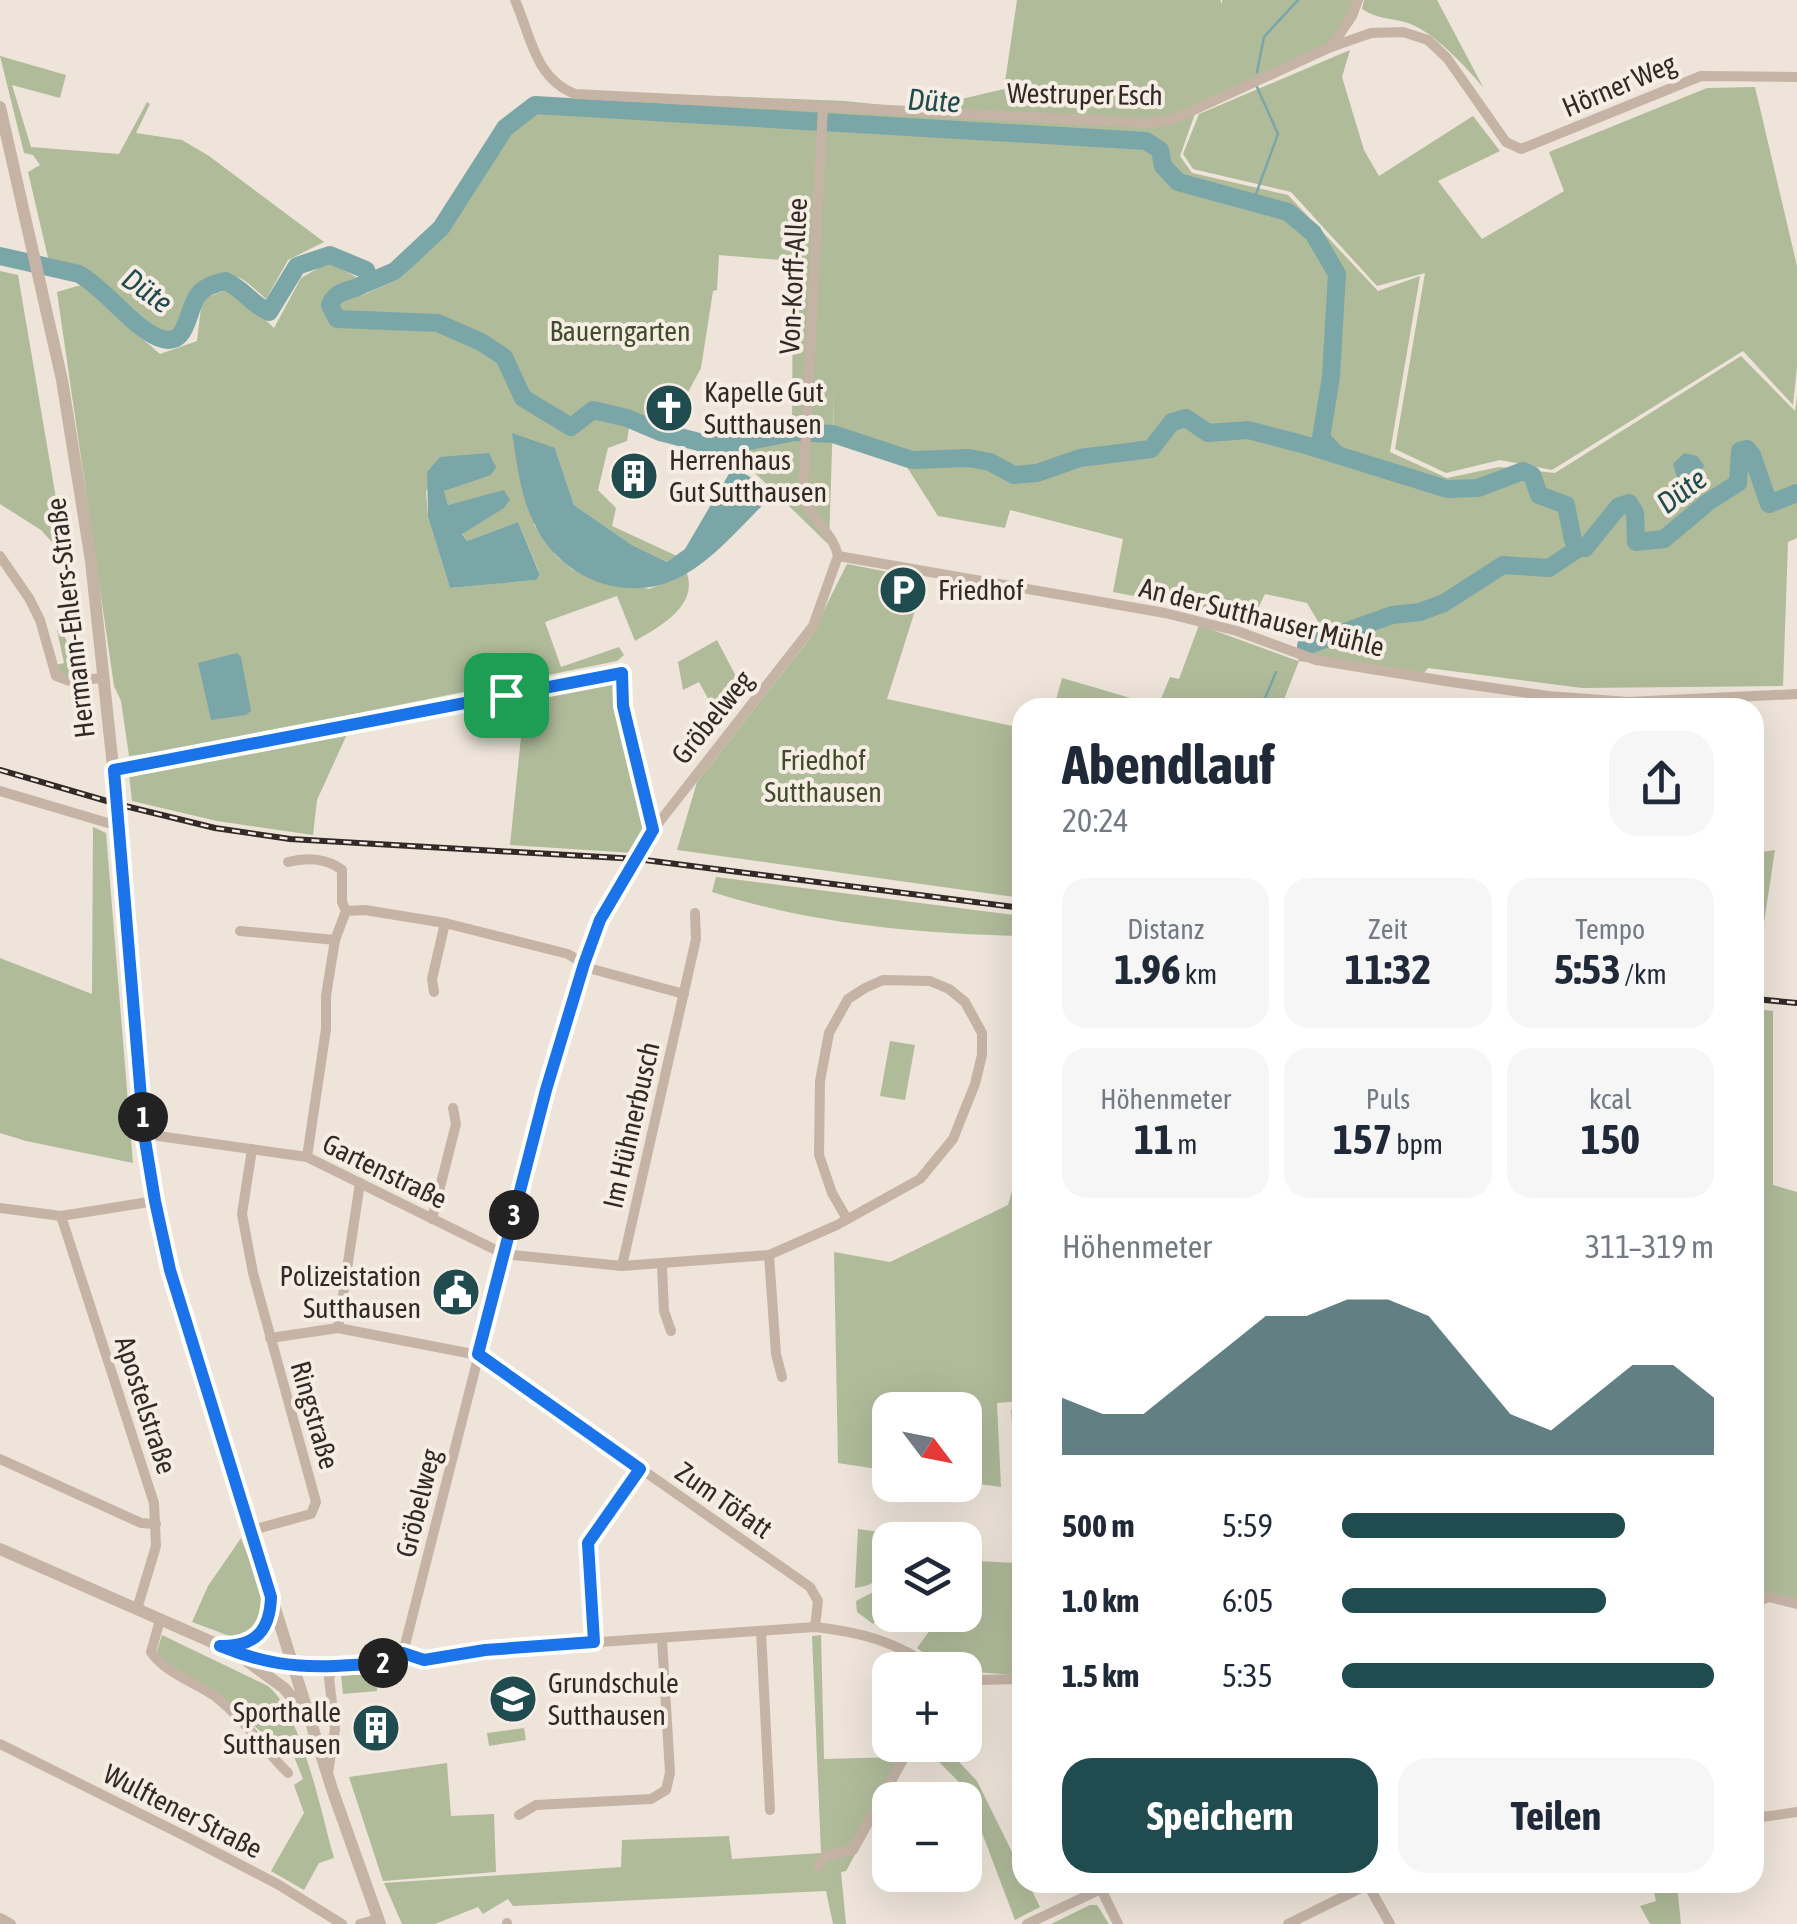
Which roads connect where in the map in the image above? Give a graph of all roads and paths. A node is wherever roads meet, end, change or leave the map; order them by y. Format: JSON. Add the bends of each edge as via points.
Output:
{"nodes":[{"id":1,"x":515,"y":0,"type":"edge"},
{"id":2,"x":1358,"y":0,"type":"edge"},
{"id":3,"x":1331,"y":47,"type":"junction"},
{"id":4,"x":1797,"y":76,"type":"edge"},
{"id":5,"x":0,"y":107,"type":"edge"},
{"id":6,"x":823,"y":117,"type":"junction"},
{"id":7,"x":1521,"y":149,"type":"joint"},
{"id":8,"x":0,"y":556,"type":"edge"},
{"id":9,"x":838,"y":556,"type":"junction"},
{"id":10,"x":102,"y":678,"type":"junction"},
{"id":11,"x":1797,"y":694,"type":"edge"},
{"id":12,"x":1587,"y":698,"type":"edge"},
{"id":13,"x":1712,"y":698,"type":"edge"},
{"id":14,"x":114,"y":770,"type":"junction"},
{"id":15,"x":0,"y":791,"type":"edge"},
{"id":16,"x":118,"y":823,"type":"junction"},
{"id":17,"x":653,"y":830,"type":"junction"},
{"id":18,"x":288,"y":862,"type":"dead end"},
{"id":19,"x":346,"y":911,"type":"junction"},
{"id":20,"x":695,"y":913,"type":"dead end"},
{"id":21,"x":445,"y":923,"type":"junction"},
{"id":22,"x":240,"y":931,"type":"dead end"},
{"id":23,"x":335,"y":940,"type":"junction"},
{"id":24,"x":584,"y":964,"type":"junction"},
{"id":25,"x":434,"y":992,"type":"dead end"},
{"id":26,"x":684,"y":994,"type":"junction"},
{"id":27,"x":453,"y":1108,"type":"dead end"},
{"id":28,"x":144,"y":1134,"type":"junction"},
{"id":29,"x":252,"y":1148,"type":"junction"},
{"id":30,"x":307,"y":1157,"type":"junction"},
{"id":31,"x":360,"y":1183,"type":"junction"},
{"id":32,"x":155,"y":1201,"type":"junction"},
{"id":33,"x":0,"y":1208,"type":"edge"},
{"id":34,"x":61,"y":1216,"type":"junction"},
{"id":35,"x":432,"y":1218,"type":"junction"},
{"id":36,"x":846,"y":1219,"type":"junction"},
{"id":37,"x":504,"y":1254,"type":"junction"},
{"id":38,"x":769,"y":1256,"type":"junction"},
{"id":39,"x":622,"y":1266,"type":"junction"},
{"id":40,"x":662,"y":1266,"type":"junction"},
{"id":41,"x":338,"y":1328,"type":"junction"},
{"id":42,"x":671,"y":1331,"type":"dead end"},
{"id":43,"x":270,"y":1338,"type":"junction"},
{"id":44,"x":478,"y":1354,"type":"junction"},
{"id":45,"x":782,"y":1377,"type":"dead end"},
{"id":46,"x":0,"y":1459,"type":"edge"},
{"id":47,"x":640,"y":1469,"type":"junction"},
{"id":48,"x":156,"y":1524,"type":"junction"},
{"id":49,"x":252,"y":1530,"type":"junction"},
{"id":50,"x":0,"y":1549,"type":"edge"},
{"id":51,"x":271,"y":1597,"type":"junction"},
{"id":52,"x":1764,"y":1599,"type":"edge"},
{"id":53,"x":1797,"y":1604,"type":"edge"},
{"id":54,"x":137,"y":1610,"type":"junction"},
{"id":55,"x":160,"y":1620,"type":"junction"},
{"id":56,"x":815,"y":1627,"type":"junction"},
{"id":57,"x":761,"y":1630,"type":"junction"},
{"id":58,"x":662,"y":1638,"type":"junction"},
{"id":59,"x":594,"y":1642,"type":"junction"},
{"id":60,"x":227,"y":1649,"type":"junction"},
{"id":61,"x":907,"y":1652,"type":"edge"},
{"id":62,"x":403,"y":1653,"type":"junction"},
{"id":63,"x":334,"y":1666,"type":"junction"},
{"id":64,"x":294,"y":1667,"type":"junction"},
{"id":65,"x":1012,"y":1679,"type":"edge"},
{"id":66,"x":982,"y":1680,"type":"edge"},
{"id":67,"x":310,"y":1718,"type":"junction"},
{"id":68,"x":0,"y":1744,"type":"edge"},
{"id":69,"x":902,"y":1762,"type":"edge"},
{"id":70,"x":288,"y":1772,"type":"dead end"},
{"id":71,"x":328,"y":1774,"type":"junction"},
{"id":72,"x":770,"y":1810,"type":"dead end"},
{"id":73,"x":1797,"y":1812,"type":"edge"},
{"id":74,"x":519,"y":1815,"type":"dead end"},
{"id":75,"x":1764,"y":1817,"type":"edge"},
{"id":76,"x":818,"y":1866,"type":"dead end"},
{"id":77,"x":1092,"y":1893,"type":"edge"},
{"id":78,"x":1102,"y":1893,"type":"edge"},
{"id":79,"x":1352,"y":1893,"type":"edge"},
{"id":80,"x":1375,"y":1893,"type":"edge"},
{"id":81,"x":0,"y":1918,"type":"edge"},
{"id":82,"x":379,"y":1921,"type":"edge"},
{"id":83,"x":11,"y":1924,"type":"edge"},
{"id":84,"x":342,"y":1924,"type":"edge"},
{"id":85,"x":360,"y":1924,"type":"edge"},
{"id":86,"x":1027,"y":1924,"type":"edge"},
{"id":87,"x":1118,"y":1924,"type":"edge"},
{"id":88,"x":1288,"y":1924,"type":"edge"},
{"id":89,"x":1390,"y":1924,"type":"edge"}],
"edges":[{"from":1,"to":6,"type":"street","name":"Westruper Esch","via":[[544,74],[557,88]]},
{"from":2,"to":3,"type":"street"},
{"from":3,"to":6,"type":"street","name":"Westruper Esch","via":[[1172,120]]},
{"from":3,"to":7,"type":"street","name":"Westruper Esch","via":[[1372,33],[1428,40],[1506,142]]},
{"from":4,"to":7,"type":"street","name":"Hörner Weg","via":[[1701,76]]},
{"from":5,"to":10,"type":"street","name":"Hermann-Ehlers-Straße","via":[[74,442]]},
{"from":6,"to":9,"type":"street","name":"Von-Korff-Allee","via":[[802,479],[808,513],[836,544]]},
{"from":8,"to":10,"type":"street","via":[[40,620],[56,676]]},
{"from":9,"to":12,"type":"street","name":"An der Sutthauser Mühle","via":[[1166,613],[1316,660]]},
{"from":9,"to":17,"type":"street","name":"Gröbelweg","via":[[803,641]]},
{"from":10,"to":14,"type":"street","name":"Hermann-Ehlers-Straße"},
{"from":11,"to":13,"type":"street","name":"An der Sutthauser Mühle"},
{"from":14,"to":16,"type":"street","name":"Hermann-Ehlers-Straße"},
{"from":14,"to":17,"type":"street","via":[[622,673],[623,706]]},
{"from":15,"to":16,"type":"street"},
{"from":16,"to":28,"type":"street","name":"Hermann-Ehlers-Straße"},
{"from":17,"to":24,"type":"street","name":"Gröbelweg","via":[[600,920]]},
{"from":18,"to":19,"type":"street","via":[[332,862],[342,870]]},
{"from":19,"to":21,"type":"street"},
{"from":19,"to":23,"type":"street"},
{"from":20,"to":26,"type":"street","name":"Im Hühnerbusch"},
{"from":21,"to":24,"type":"street","via":[[568,954]]},
{"from":21,"to":25,"type":"street"},
{"from":22,"to":23,"type":"street"},
{"from":23,"to":30,"type":"street"},
{"from":24,"to":26,"type":"street"},
{"from":24,"to":37,"type":"street","name":"Gröbelweg"},
{"from":26,"to":39,"type":"street","name":"Im Hühnerbusch"},
{"from":27,"to":35,"type":"street","via":[[456,1124]]},
{"from":28,"to":29,"type":"street","name":"Gartenstraße"},
{"from":28,"to":32,"type":"street","name":"Hermann-Ehlers-Straße"},
{"from":29,"to":30,"type":"street","name":"Gartenstraße"},
{"from":29,"to":43,"type":"street","name":"Ringstraße","via":[[242,1214]]},
{"from":30,"to":31,"type":"street","name":"Gartenstraße"},
{"from":31,"to":35,"type":"street","name":"Gartenstraße"},
{"from":31,"to":41,"type":"street"},
{"from":32,"to":34,"type":"street"},
{"from":32,"to":49,"type":"street","name":"Hermann-Ehlers-Straße","via":[[170,1270]]},
{"from":33,"to":34,"type":"street"},
{"from":34,"to":48,"type":"street","name":"Apostelstraße"},
{"from":35,"to":37,"type":"street","name":"Gartenstraße"},
{"from":36,"to":36,"type":"street","name":"Gartenstraße","via":[[920,1179],[966,1112],[982,1033],[964,1002],[930,981],[884,980],[865,988],[848,999],[829,1034],[820,1081],[819,1156]]},
{"from":36,"to":38,"type":"street","name":"Gartenstraße"},
{"from":37,"to":39,"type":"street","name":"Gartenstraße"},
{"from":37,"to":44,"type":"street","name":"Gröbelweg"},
{"from":38,"to":40,"type":"street","name":"Gartenstraße"},
{"from":38,"to":45,"type":"street"},
{"from":39,"to":40,"type":"street","name":"Gartenstraße"},
{"from":40,"to":42,"type":"street"},
{"from":41,"to":43,"type":"street"},
{"from":41,"to":44,"type":"street"},
{"from":43,"to":49,"type":"street","name":"Ringstraße","via":[[316,1502],[311,1514]]},
{"from":44,"to":47,"type":"street","name":"Zum Töfatt"},
{"from":44,"to":62,"type":"street","name":"Gröbelweg"},
{"from":46,"to":48,"type":"street"},
{"from":47,"to":56,"type":"street","name":"Zum Töfatt","via":[[810,1587],[818,1601]]},
{"from":47,"to":59,"type":"street","via":[[588,1543]]},
{"from":48,"to":54,"type":"street","name":"Apostelstraße"},
{"from":49,"to":51,"type":"street","name":"Hermann-Ehlers-Straße"},
{"from":50,"to":54,"type":"street"},
{"from":51,"to":60,"type":"street","via":[[261,1634]]},
{"from":51,"to":64,"type":"street","name":"Hermann-Ehlers-Straße"},
{"from":52,"to":53,"type":"street"},
{"from":54,"to":55,"type":"street"},
{"from":55,"to":60,"type":"street"},
{"from":55,"to":70,"type":"street","via":[[151,1652],[158,1663],[216,1698]]},
{"from":56,"to":57,"type":"street"},
{"from":56,"to":61,"type":"street","via":[[866,1634]]},
{"from":57,"to":58,"type":"street"},
{"from":57,"to":72,"type":"street"},
{"from":58,"to":59,"type":"street"},
{"from":58,"to":74,"type":"street","via":[[666,1790],[650,1798],[536,1805]]},
{"from":59,"to":62,"type":"street","via":[[424,1660]]},
{"from":60,"to":64,"type":"street"},
{"from":60,"to":67,"type":"street","via":[[284,1688]]},
{"from":62,"to":63,"type":"street","via":[[394,1662]]},
{"from":63,"to":64,"type":"street"},
{"from":63,"to":71,"type":"street","name":"Hermann-Ehlers-Straße"},
{"from":64,"to":67,"type":"street","name":"Hermann-Ehlers-Straße"},
{"from":65,"to":66,"type":"street"},
{"from":67,"to":71,"type":"street","name":"Hermann-Ehlers-Straße"},
{"from":68,"to":84,"type":"street","name":"Wulftener Straße","via":[[186,1836]]},
{"from":69,"to":76,"type":"street","via":[[853,1850],[825,1856]]},
{"from":71,"to":82,"type":"street","name":"Hermann-Ehlers-Straße"},
{"from":73,"to":75,"type":"street"},
{"from":77,"to":86,"type":"street"},
{"from":78,"to":87,"type":"street"},
{"from":79,"to":88,"type":"street"},
{"from":80,"to":89,"type":"street"},
{"from":81,"to":83,"type":"street"},
{"from":82,"to":85,"type":"street"}]}
